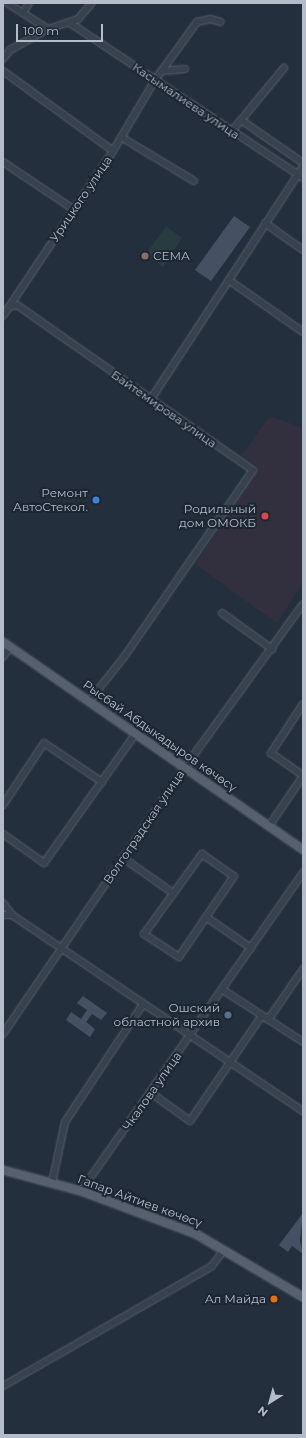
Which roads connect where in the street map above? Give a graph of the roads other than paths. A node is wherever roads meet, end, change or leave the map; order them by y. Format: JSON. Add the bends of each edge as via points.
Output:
{"nodes":[{"id":1,"x":7,"y":3,"type":"edge"},
{"id":2,"x":29,"y":3,"type":"edge"},
{"id":3,"x":92,"y":3,"type":"edge"},
{"id":4,"x":23,"y":13,"type":"junction"},
{"id":5,"x":221,"y":22,"type":"dead end"},
{"id":6,"x":70,"y":23,"type":"junction"},
{"id":7,"x":48,"y":29,"type":"junction"},
{"id":8,"x":3,"y":59,"type":"edge"},
{"id":9,"x":284,"y":68,"type":"dead end"},
{"id":10,"x":185,"y":69,"type":"dead end"},
{"id":11,"x":3,"y":71,"type":"edge"},
{"id":12,"x":162,"y":71,"type":"junction"},
{"id":13,"x":155,"y":80,"type":"junction"},
{"id":14,"x":241,"y":120,"type":"junction"},
{"id":15,"x":232,"y":131,"type":"junction"},
{"id":16,"x":121,"y":137,"type":"junction"},
{"id":17,"x":113,"y":151,"type":"junction"},
{"id":18,"x":3,"y":162,"type":"edge"},
{"id":19,"x":303,"y":163,"type":"edge"},
{"id":20,"x":303,"y":167,"type":"edge"},
{"id":21,"x":297,"y":174,"type":"junction"},
{"id":22,"x":303,"y":178,"type":"edge"},
{"id":23,"x":194,"y":181,"type":"dead end"},
{"id":24,"x":74,"y":209,"type":"junction"},
{"id":25,"x":265,"y":223,"type":"junction"},
{"id":26,"x":303,"y":250,"type":"edge"},
{"id":27,"x":230,"y":281,"type":"junction"},
{"id":28,"x":9,"y":308,"type":"junction"},
{"id":29,"x":3,"y":316,"type":"edge"},
{"id":30,"x":303,"y":332,"type":"edge"},
{"id":31,"x":151,"y":400,"type":"junction"},
{"id":32,"x":303,"y":604,"type":"edge"},
{"id":33,"x":222,"y":613,"type":"dead end"},
{"id":34,"x":7,"y":644,"type":"edge"},
{"id":35,"x":272,"y":649,"type":"junction"},
{"id":36,"x":3,"y":657,"type":"edge"},
{"id":37,"x":89,"y":702,"type":"junction"},
{"id":38,"x":303,"y":704,"type":"edge"},
{"id":39,"x":136,"y":734,"type":"junction"},
{"id":40,"x":185,"y":768,"type":"junction"},
{"id":41,"x":303,"y":776,"type":"edge"},
{"id":42,"x":102,"y":782,"type":"junction"},
{"id":43,"x":3,"y":805,"type":"edge"},
{"id":44,"x":269,"y":826,"type":"junction"},
{"id":45,"x":3,"y":834,"type":"edge"},
{"id":46,"x":303,"y":850,"type":"edge"},
{"id":47,"x":123,"y":858,"type":"junction"},
{"id":48,"x":303,"y":872,"type":"edge"},
{"id":49,"x":173,"y":893,"type":"junction"},
{"id":50,"x":3,"y":903,"type":"edge"},
{"id":51,"x":3,"y":915,"type":"edge"},
{"id":52,"x":12,"y":915,"type":"junction"},
{"id":53,"x":206,"y":917,"type":"junction"},
{"id":54,"x":62,"y":948,"type":"junction"},
{"id":55,"x":251,"y":948,"type":"junction"},
{"id":56,"x":303,"y":969,"type":"edge"},
{"id":57,"x":223,"y":990,"type":"junction"},
{"id":58,"x":143,"y":1004,"type":"junction"},
{"id":59,"x":262,"y":1017,"type":"junction"},
{"id":60,"x":268,"y":1020,"type":"junction"},
{"id":61,"x":3,"y":1034,"type":"edge"},
{"id":62,"x":191,"y":1036,"type":"junction"},
{"id":63,"x":303,"y":1042,"type":"edge"},
{"id":64,"x":232,"y":1063,"type":"junction"},
{"id":65,"x":151,"y":1093,"type":"junction"},
{"id":66,"x":303,"y":1111,"type":"edge"},
{"id":67,"x":3,"y":1170,"type":"edge"},
{"id":68,"x":52,"y":1183,"type":"junction"},
{"id":69,"x":81,"y":1191,"type":"junction"},
{"id":70,"x":224,"y":1250,"type":"junction"},
{"id":71,"x":303,"y":1297,"type":"edge"},
{"id":72,"x":3,"y":1386,"type":"edge"}],
"edges":[{"from":1,"to":4,"type":"street"},
{"from":2,"to":4,"type":"street"},
{"from":3,"to":6,"type":"street","via":[[78,19]]},
{"from":4,"to":7,"type":"street"},
{"from":5,"to":12,"type":"street","name":"Урицкого улица","via":[[210,19],[197,22]]},
{"from":6,"to":7,"type":"street"},
{"from":6,"to":13,"type":"street","name":"Касымалиева улица"},
{"from":7,"to":8,"type":"street","via":[[10,50]]},
{"from":9,"to":14,"type":"street"},
{"from":10,"to":12,"type":"street"},
{"from":11,"to":17,"type":"street"},
{"from":12,"to":13,"type":"street","name":"Урицкого улица"},
{"from":13,"to":15,"type":"street","name":"Касымалиева улица"},
{"from":13,"to":16,"type":"street","name":"Урицкого улица"},
{"from":14,"to":15,"type":"street"},
{"from":14,"to":19,"type":"street"},
{"from":15,"to":21,"type":"street","name":"Касымалиева улица"},
{"from":16,"to":17,"type":"street","name":"Урицкого улица"},
{"from":16,"to":23,"type":"street"},
{"from":17,"to":24,"type":"street","name":"Урицкого улица"},
{"from":18,"to":24,"type":"street"},
{"from":20,"to":21,"type":"street"},
{"from":21,"to":22,"type":"street","name":"Касымалиева улица"},
{"from":21,"to":25,"type":"street"},
{"from":24,"to":28,"type":"street","name":"Урицкого улица"},
{"from":25,"to":26,"type":"street"},
{"from":25,"to":27,"type":"street"},
{"from":27,"to":30,"type":"street"},
{"from":27,"to":31,"type":"street"},
{"from":28,"to":29,"type":"street","name":"Урицкого улица"},
{"from":28,"to":31,"type":"street","name":"Байтемирова улица","via":[[17,305]]},
{"from":31,"to":37,"type":"street","name":"Байтемирова улица","via":[[253,470],[124,657]]},
{"from":32,"to":35,"type":"street","name":"Волгоградская улица"},
{"from":33,"to":35,"type":"street"},
{"from":34,"to":36,"type":"street"},
{"from":34,"to":37,"type":"main road","name":"Рысбай Абдыкадыров көчөсү"},
{"from":35,"to":40,"type":"street","name":"Волгоградская улица"},
{"from":37,"to":39,"type":"main road","name":"Рысбай Абдыкадыров көчөсү"},
{"from":38,"to":41,"type":"street","via":[[271,752]]},
{"from":39,"to":40,"type":"main road","name":"Рысбай Абдыкадыров көчөсү"},
{"from":39,"to":42,"type":"street"},
{"from":40,"to":44,"type":"main road","name":"Рысбай Абдыкадыров көчөсү"},
{"from":40,"to":47,"type":"street","name":"Волгоградская улица"},
{"from":41,"to":44,"type":"street"},
{"from":42,"to":43,"type":"street","via":[[44,743]]},
{"from":42,"to":45,"type":"street","via":[[44,863]]},
{"from":44,"to":46,"type":"main road","name":"Рысбай Абдыкадыров көчөсү"},
{"from":47,"to":49,"type":"street"},
{"from":47,"to":54,"type":"street","name":"Волгоградская улица"},
{"from":48,"to":55,"type":"street","name":"Чкалова улица"},
{"from":49,"to":53,"type":"street","via":[[202,854],[234,876]]},
{"from":49,"to":53,"type":"street","via":[[144,934],[179,957]]},
{"from":50,"to":52,"type":"street"},
{"from":51,"to":52,"type":"street"},
{"from":52,"to":54,"type":"street"},
{"from":53,"to":55,"type":"street"},
{"from":54,"to":58,"type":"street"},
{"from":54,"to":61,"type":"street","name":"Волгоградская улица"},
{"from":55,"to":57,"type":"street","name":"Чкалова улица"},
{"from":56,"to":60,"type":"street"},
{"from":57,"to":59,"type":"street"},
{"from":57,"to":62,"type":"street","name":"Чкалова улица"},
{"from":58,"to":62,"type":"street"},
{"from":58,"to":68,"type":"street","via":[[65,1122]]},
{"from":59,"to":60,"type":"street"},
{"from":59,"to":64,"type":"street"},
{"from":60,"to":63,"type":"street"},
{"from":62,"to":64,"type":"street"},
{"from":62,"to":65,"type":"street","name":"Чкалова улица"},
{"from":64,"to":65,"type":"street","via":[[190,1121]]},
{"from":64,"to":66,"type":"street"},
{"from":65,"to":69,"type":"street","name":"Чкалова улица"},
{"from":67,"to":68,"type":"main road","name":"Гапар Айтиев көчөсү"},
{"from":68,"to":69,"type":"main road","name":"Гапар Айтиев көчөсү"},
{"from":69,"to":70,"type":"main road","name":"Гапар Айтиев көчөсү","via":[[196,1234]]},
{"from":70,"to":71,"type":"main road","name":"Гапар Айтиев көчөсү"},
{"from":70,"to":72,"type":"street","via":[[211,1267]]}]}
